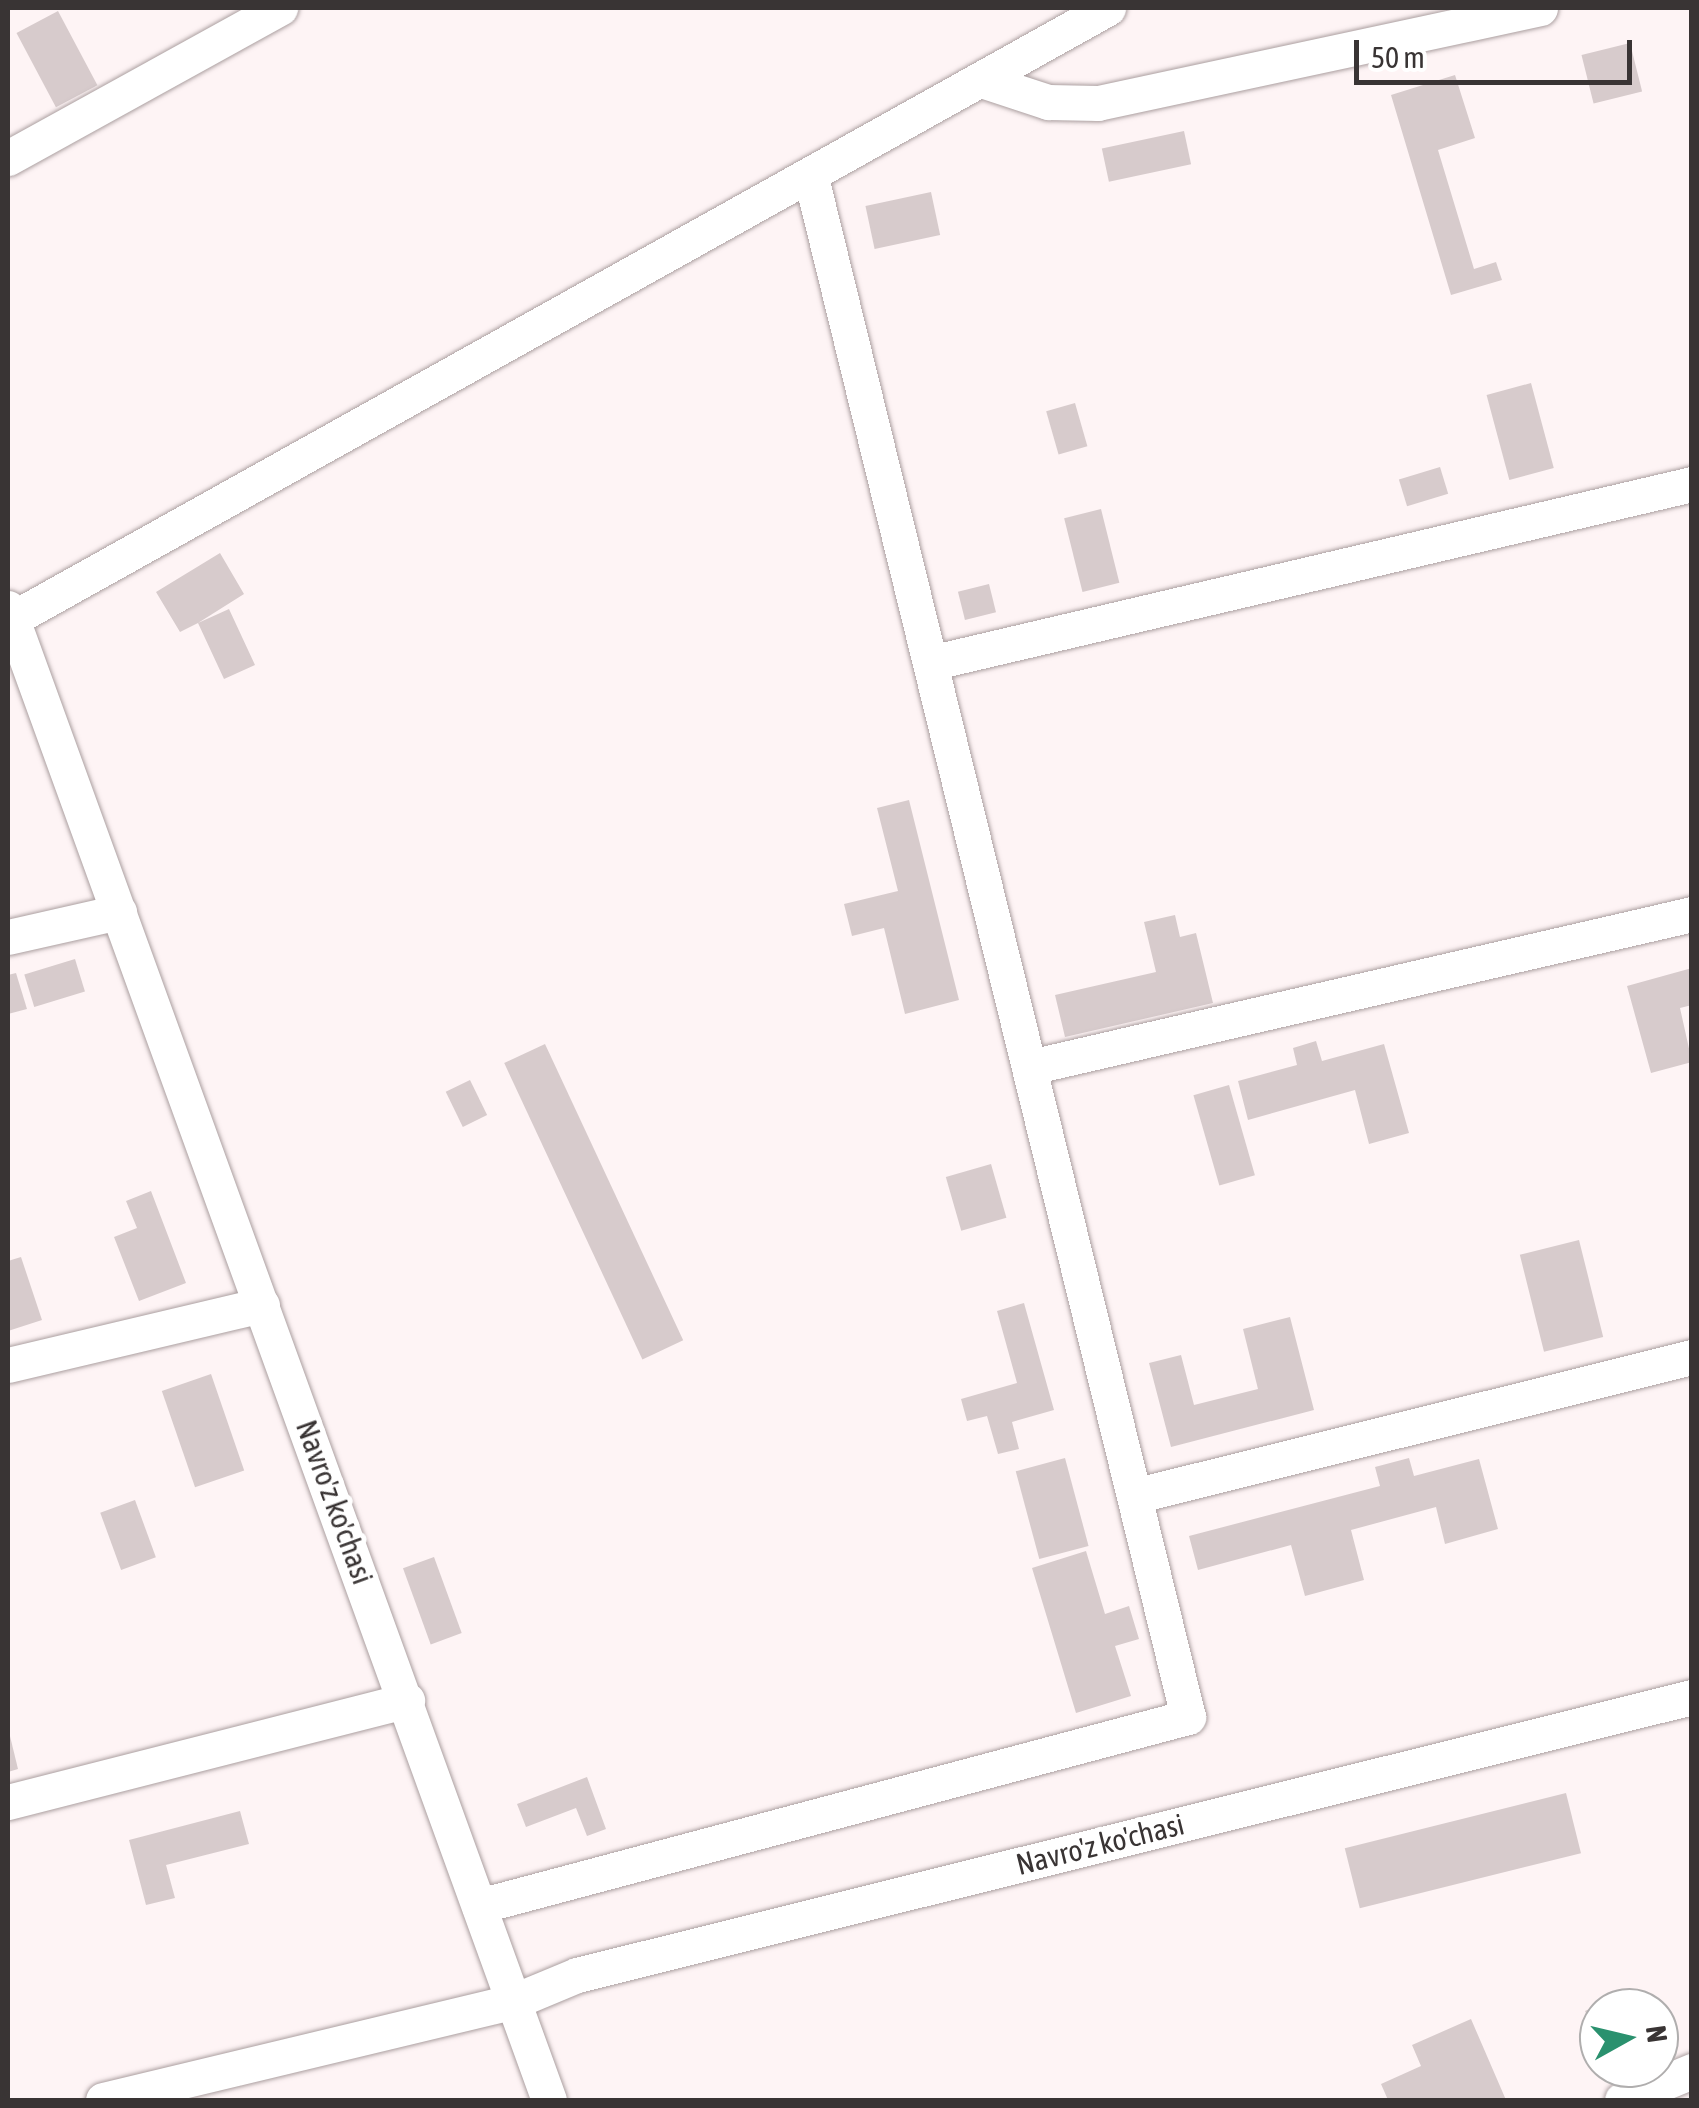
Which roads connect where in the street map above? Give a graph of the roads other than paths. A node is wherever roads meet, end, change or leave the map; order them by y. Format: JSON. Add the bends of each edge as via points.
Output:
{"nodes":[{"id":1,"x":280,"y":8,"type":"edge"},
{"id":2,"x":1108,"y":8,"type":"edge"},
{"id":3,"x":1540,"y":8,"type":"edge"},
{"id":4,"x":980,"y":80,"type":"junction"},
{"id":5,"x":8,"y":158,"type":"edge"},
{"id":6,"x":811,"y":177,"type":"junction"},
{"id":7,"x":1692,"y":484,"type":"edge"},
{"id":8,"x":10,"y":614,"type":"edge"},
{"id":9,"x":930,"y":663,"type":"junction"},
{"id":10,"x":118,"y":912,"type":"junction"},
{"id":11,"x":1692,"y":914,"type":"edge"},
{"id":12,"x":8,"y":937,"type":"edge"},
{"id":13,"x":1030,"y":1067,"type":"junction"},
{"id":14,"x":262,"y":1304,"type":"junction"},
{"id":15,"x":1692,"y":1357,"type":"edge"},
{"id":16,"x":8,"y":1365,"type":"edge"},
{"id":17,"x":1134,"y":1496,"type":"junction"},
{"id":18,"x":1692,"y":1696,"type":"edge"},
{"id":19,"x":407,"y":1700,"type":"junction"},
{"id":20,"x":8,"y":1802,"type":"edge"},
{"id":21,"x":479,"y":1906,"type":"junction"},
{"id":22,"x":512,"y":2002,"type":"junction"},
{"id":23,"x":1692,"y":2071,"type":"edge"},
{"id":24,"x":104,"y":2100,"type":"edge"},
{"id":25,"x":549,"y":2100,"type":"edge"},
{"id":26,"x":1622,"y":2100,"type":"edge"}],
"edges":[{"from":1,"to":5,"type":"street"},
{"from":2,"to":4,"type":"street"},
{"from":3,"to":4,"type":"street","via":[[1098,103],[1048,102]]},
{"from":4,"to":6,"type":"street"},
{"from":6,"to":8,"type":"street"},
{"from":6,"to":9,"type":"street"},
{"from":7,"to":9,"type":"street"},
{"from":8,"to":10,"type":"street","name":"Navro'z ko'chasi"},
{"from":9,"to":13,"type":"street"},
{"from":10,"to":12,"type":"street"},
{"from":10,"to":14,"type":"street","name":"Navro'z ko'chasi"},
{"from":11,"to":13,"type":"street"},
{"from":13,"to":17,"type":"street"},
{"from":14,"to":16,"type":"street"},
{"from":14,"to":19,"type":"street","name":"Navro'z ko'chasi"},
{"from":15,"to":17,"type":"street"},
{"from":17,"to":21,"type":"street","via":[[1188,1717]]},
{"from":18,"to":22,"type":"street","name":"Navro'z ko'chasi","via":[[576,1975]]},
{"from":19,"to":20,"type":"street"},
{"from":19,"to":21,"type":"street","name":"Navro'z ko'chasi"},
{"from":21,"to":22,"type":"street","name":"Navro'z ko'chasi"},
{"from":22,"to":24,"type":"street","name":"Navro'z ko'chasi"},
{"from":22,"to":25,"type":"street","name":"Navro'z ko'chasi"},
{"from":23,"to":26,"type":"street"}]}
